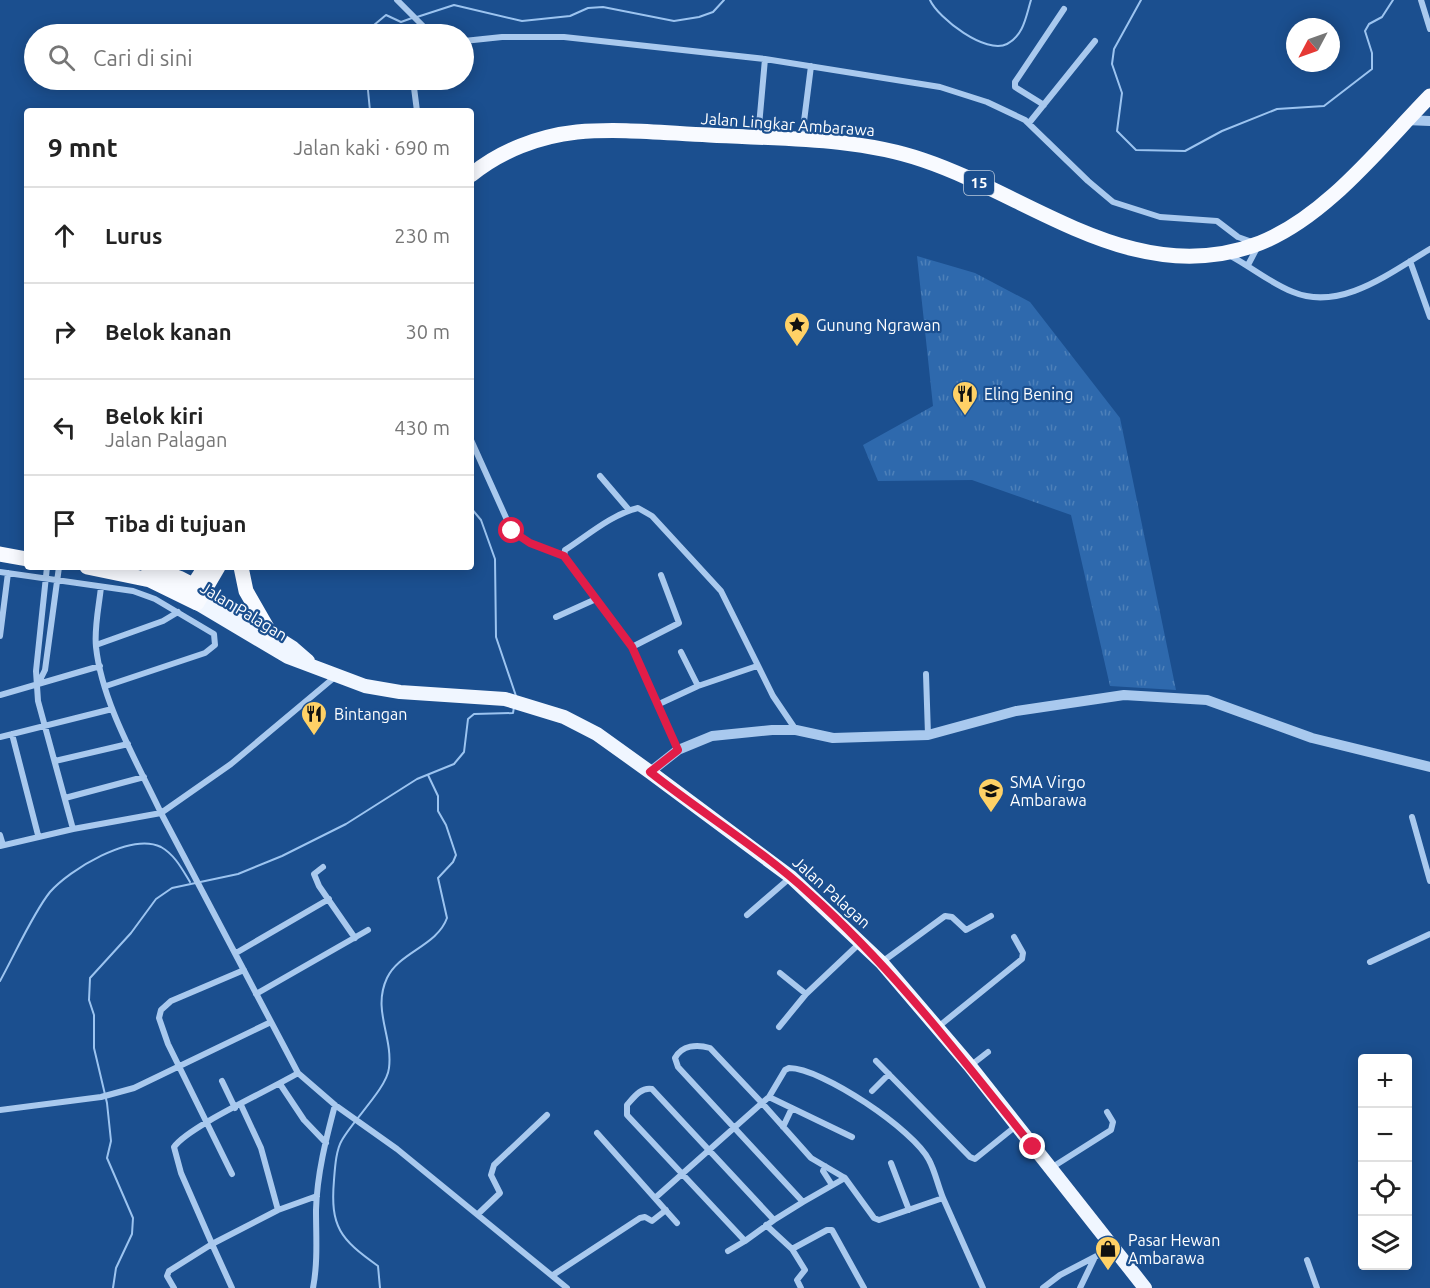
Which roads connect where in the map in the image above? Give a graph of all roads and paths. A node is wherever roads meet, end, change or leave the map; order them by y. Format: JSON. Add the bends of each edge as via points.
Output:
{"nodes":[{"id":1,"x":397,"y":0,"type":"edge"},
{"id":2,"x":1421,"y":0,"type":"edge"},
{"id":3,"x":1064,"y":9,"type":"dead end"},
{"id":4,"x":419,"y":24,"type":"edge"},
{"id":5,"x":1430,"y":29,"type":"edge"},
{"id":6,"x":474,"y":40,"type":"edge"},
{"id":7,"x":1095,"y":41,"type":"dead end"},
{"id":8,"x":765,"y":59,"type":"junction"},
{"id":9,"x":812,"y":66,"type":"junction"},
{"id":10,"x":414,"y":90,"type":"edge"},
{"id":11,"x":1430,"y":96,"type":"edge"},
{"id":12,"x":1044,"y":105,"type":"junction"},
{"id":13,"x":417,"y":108,"type":"edge"},
{"id":14,"x":1407,"y":120,"type":"junction"},
{"id":15,"x":1430,"y":121,"type":"edge"},
{"id":16,"x":1029,"y":123,"type":"junction"},
{"id":17,"x":758,"y":138,"type":"junction"},
{"id":18,"x":801,"y":141,"type":"junction"},
{"id":19,"x":474,"y":173,"type":"edge"},
{"id":20,"x":1238,"y":237,"type":"junction"},
{"id":21,"x":1259,"y":244,"type":"junction"},
{"id":22,"x":1430,"y":249,"type":"edge"},
{"id":23,"x":1226,"y":253,"type":"junction"},
{"id":24,"x":1410,"y":261,"type":"junction"},
{"id":25,"x":1248,"y":265,"type":"junction"},
{"id":26,"x":1430,"y":291,"type":"edge"},
{"id":27,"x":1422,"y":293,"type":"junction"},
{"id":28,"x":1430,"y":318,"type":"edge"},
{"id":29,"x":474,"y":447,"type":"edge"},
{"id":30,"x":600,"y":476,"type":"dead end"},
{"id":31,"x":629,"y":510,"type":"junction"},
{"id":32,"x":0,"y":554,"type":"edge"},
{"id":33,"x":564,"y":556,"type":"junction"},
{"id":34,"x":24,"y":558,"type":"edge"},
{"id":35,"x":47,"y":570,"type":"edge"},
{"id":36,"x":59,"y":570,"type":"edge"},
{"id":37,"x":102,"y":570,"type":"edge"},
{"id":38,"x":153,"y":570,"type":"edge"},
{"id":39,"x":204,"y":570,"type":"edge"},
{"id":40,"x":215,"y":570,"type":"edge"},
{"id":41,"x":242,"y":570,"type":"edge"},
{"id":42,"x":0,"y":572,"type":"edge"},
{"id":43,"x":8,"y":573,"type":"junction"},
{"id":44,"x":661,"y":575,"type":"dead end"},
{"id":45,"x":46,"y":580,"type":"junction"},
{"id":46,"x":58,"y":582,"type":"junction"},
{"id":47,"x":101,"y":587,"type":"junction"},
{"id":48,"x":195,"y":594,"type":"junction"},
{"id":49,"x":596,"y":599,"type":"junction"},
{"id":50,"x":178,"y":612,"type":"junction"},
{"id":51,"x":556,"y":617,"type":"dead end"},
{"id":52,"x":270,"y":633,"type":"junction"},
{"id":53,"x":0,"y":636,"type":"edge"},
{"id":54,"x":96,"y":645,"type":"junction"},
{"id":55,"x":632,"y":647,"type":"junction"},
{"id":56,"x":681,"y":652,"type":"dead end"},
{"id":57,"x":100,"y":666,"type":"junction"},
{"id":58,"x":757,"y":666,"type":"junction"},
{"id":59,"x":314,"y":667,"type":"junction"},
{"id":60,"x":926,"y":674,"type":"dead end"},
{"id":61,"x":336,"y":676,"type":"junction"},
{"id":62,"x":38,"y":685,"type":"junction"},
{"id":63,"x":106,"y":686,"type":"junction"},
{"id":64,"x":698,"y":686,"type":"junction"},
{"id":65,"x":0,"y":695,"type":"edge"},
{"id":66,"x":659,"y":704,"type":"junction"},
{"id":67,"x":112,"y":709,"type":"junction"},
{"id":68,"x":45,"y":726,"type":"junction"},
{"id":69,"x":796,"y":730,"type":"junction"},
{"id":70,"x":12,"y":734,"type":"junction"},
{"id":71,"x":928,"y":735,"type":"junction"},
{"id":72,"x":0,"y":737,"type":"edge"},
{"id":73,"x":128,"y":744,"type":"junction"},
{"id":74,"x":678,"y":750,"type":"junction"},
{"id":75,"x":55,"y":761,"type":"junction"},
{"id":76,"x":1430,"y":767,"type":"edge"},
{"id":77,"x":650,"y":772,"type":"junction"},
{"id":78,"x":144,"y":777,"type":"junction"},
{"id":79,"x":65,"y":798,"type":"junction"},
{"id":80,"x":161,"y":813,"type":"junction"},
{"id":81,"x":1412,"y":816,"type":"dead end"},
{"id":82,"x":73,"y":829,"type":"junction"},
{"id":83,"x":0,"y":835,"type":"edge"},
{"id":84,"x":38,"y":835,"type":"junction"},
{"id":85,"x":1,"y":845,"type":"edge"},
{"id":86,"x":323,"y":867,"type":"dead end"},
{"id":87,"x":1429,"y":870,"type":"edge"},
{"id":88,"x":791,"y":877,"type":"junction"},
{"id":89,"x":1430,"y":881,"type":"edge"},
{"id":90,"x":329,"y":899,"type":"junction"},
{"id":91,"x":747,"y":915,"type":"dead end"},
{"id":92,"x":991,"y":916,"type":"dead end"},
{"id":93,"x":368,"y":930,"type":"dead end"},
{"id":94,"x":1430,"y":934,"type":"edge"},
{"id":95,"x":1014,"y":937,"type":"dead end"},
{"id":96,"x":355,"y":938,"type":"junction"},
{"id":97,"x":861,"y":942,"type":"junction"},
{"id":98,"x":236,"y":953,"type":"junction"},
{"id":99,"x":1370,"y":962,"type":"dead end"},
{"id":100,"x":882,"y":963,"type":"junction"},
{"id":101,"x":244,"y":970,"type":"junction"},
{"id":102,"x":780,"y":973,"type":"dead end"},
{"id":103,"x":256,"y":994,"type":"junction"},
{"id":104,"x":806,"y":994,"type":"junction"},
{"id":105,"x":271,"y":1022,"type":"junction"},
{"id":106,"x":938,"y":1027,"type":"junction"},
{"id":107,"x":779,"y":1028,"type":"dead end"},
{"id":108,"x":988,"y":1052,"type":"dead end"},
{"id":109,"x":876,"y":1061,"type":"dead end"},
{"id":110,"x":970,"y":1066,"type":"junction"},
{"id":111,"x":179,"y":1067,"type":"junction"},
{"id":112,"x":297,"y":1073,"type":"junction"},
{"id":113,"x":889,"y":1074,"type":"junction"},
{"id":114,"x":222,"y":1081,"type":"dead end"},
{"id":115,"x":280,"y":1084,"type":"junction"},
{"id":116,"x":872,"y":1091,"type":"dead end"},
{"id":117,"x":769,"y":1096,"type":"junction"},
{"id":118,"x":762,"y":1103,"type":"junction"},
{"id":119,"x":335,"y":1105,"type":"junction"},
{"id":120,"x":238,"y":1107,"type":"junction"},
{"id":121,"x":792,"y":1108,"type":"junction"},
{"id":122,"x":0,"y":1110,"type":"edge"},
{"id":123,"x":1107,"y":1112,"type":"dead end"},
{"id":124,"x":547,"y":1115,"type":"dead end"},
{"id":125,"x":207,"y":1122,"type":"junction"},
{"id":126,"x":1016,"y":1125,"type":"junction"},
{"id":127,"x":735,"y":1127,"type":"junction"},
{"id":128,"x":783,"y":1127,"type":"junction"},
{"id":129,"x":597,"y":1133,"type":"dead end"},
{"id":130,"x":852,"y":1137,"type":"dead end"},
{"id":131,"x":326,"y":1143,"type":"junction"},
{"id":132,"x":708,"y":1150,"type":"junction"},
{"id":133,"x":891,"y":1163,"type":"dead end"},
{"id":134,"x":825,"y":1166,"type":"junction"},
{"id":135,"x":1051,"y":1168,"type":"junction"},
{"id":136,"x":682,"y":1173,"type":"junction"},
{"id":137,"x":232,"y":1174,"type":"dead end"},
{"id":138,"x":845,"y":1178,"type":"junction"},
{"id":139,"x":832,"y":1185,"type":"junction"},
{"id":140,"x":317,"y":1196,"type":"junction"},
{"id":141,"x":655,"y":1198,"type":"junction"},
{"id":142,"x":943,"y":1198,"type":"junction"},
{"id":143,"x":803,"y":1202,"type":"junction"},
{"id":144,"x":278,"y":1210,"type":"junction"},
{"id":145,"x":666,"y":1210,"type":"junction"},
{"id":146,"x":909,"y":1210,"type":"junction"},
{"id":147,"x":478,"y":1214,"type":"junction"},
{"id":148,"x":774,"y":1220,"type":"junction"},
{"id":149,"x":677,"y":1223,"type":"dead end"},
{"id":150,"x":766,"y":1226,"type":"junction"},
{"id":151,"x":744,"y":1241,"type":"junction"},
{"id":152,"x":212,"y":1244,"type":"junction"},
{"id":153,"x":1112,"y":1247,"type":"junction"},
{"id":154,"x":792,"y":1249,"type":"junction"},
{"id":155,"x":728,"y":1251,"type":"dead end"},
{"id":156,"x":1095,"y":1258,"type":"junction"},
{"id":157,"x":1306,"y":1260,"type":"dead end"},
{"id":158,"x":553,"y":1275,"type":"junction"},
{"id":159,"x":174,"y":1288,"type":"edge"},
{"id":160,"x":232,"y":1288,"type":"edge"},
{"id":161,"x":313,"y":1288,"type":"edge"},
{"id":162,"x":567,"y":1288,"type":"edge"},
{"id":163,"x":801,"y":1288,"type":"edge"},
{"id":164,"x":864,"y":1288,"type":"edge"},
{"id":165,"x":983,"y":1288,"type":"edge"},
{"id":166,"x":1042,"y":1288,"type":"edge"},
{"id":167,"x":1080,"y":1288,"type":"edge"},
{"id":168,"x":1145,"y":1288,"type":"edge"},
{"id":169,"x":1317,"y":1288,"type":"edge"}],
"edges":[{"from":1,"to":4,"type":"street"},
{"from":2,"to":5,"type":"street"},
{"from":3,"to":12,"type":"street","via":[[1015,82],[1015,87]]},
{"from":6,"to":8,"type":"street","via":[[564,38]]},
{"from":7,"to":12,"type":"street"},
{"from":8,"to":9,"type":"street"},
{"from":8,"to":17,"type":"street"},
{"from":9,"to":16,"type":"street","via":[[940,87],[987,102]]},
{"from":9,"to":18,"type":"street"},
{"from":10,"to":13,"type":"street"},
{"from":11,"to":14,"type":"highway","name":"Jalan Lingkar Ambarawa","number":"15"},
{"from":12,"to":16,"type":"street"},
{"from":14,"to":15,"type":"street"},
{"from":14,"to":21,"type":"highway","name":"Jalan Lingkar Ambarawa","number":"15","via":[[1313,212]]},
{"from":16,"to":20,"type":"street","via":[[1113,202],[1160,217],[1217,221]]},
{"from":17,"to":18,"type":"highway","name":"Jalan Lingkar Ambarawa","number":"15"},
{"from":17,"to":19,"type":"highway","name":"Jalan Lingkar Ambarawa","number":"15","via":[[576,132],[506,152]]},
{"from":18,"to":23,"type":"highway","name":"Jalan Lingkar Ambarawa","number":"15","via":[[865,147],[920,159],[1062,224],[1131,250],[1168,257]]},
{"from":20,"to":21,"type":"street"},
{"from":20,"to":23,"type":"street"},
{"from":21,"to":23,"type":"highway","name":"Jalan Lingkar Ambarawa","number":"15"},
{"from":21,"to":25,"type":"street"},
{"from":22,"to":24,"type":"street"},
{"from":23,"to":25,"type":"street"},
{"from":24,"to":25,"type":"street","via":[[1357,291],[1321,297],[1305,297],[1290,291]]},
{"from":24,"to":27,"type":"street"},
{"from":26,"to":27,"type":"street"},
{"from":27,"to":28,"type":"street"},
{"from":29,"to":33,"type":"street","via":[[512,531],[530,543]]},
{"from":30,"to":31,"type":"street"},
{"from":31,"to":33,"type":"street","via":[[565,550]]},
{"from":31,"to":58,"type":"street","via":[[645,509],[721,591]]},
{"from":32,"to":34,"type":"highway"},
{"from":33,"to":49,"type":"street"},
{"from":35,"to":45,"type":"street"},
{"from":36,"to":46,"type":"street"},
{"from":37,"to":48,"type":"highway","name":"Jalan Palagan"},
{"from":38,"to":48,"type":"highway","name":"Jalan Palagan"},
{"from":39,"to":48,"type":"highway"},
{"from":40,"to":48,"type":"highway"},
{"from":41,"to":52,"type":"highway","via":[[246,591]]},
{"from":42,"to":43,"type":"street"},
{"from":43,"to":45,"type":"street"},
{"from":43,"to":53,"type":"street"},
{"from":44,"to":55,"type":"street","via":[[679,622]]},
{"from":45,"to":46,"type":"street"},
{"from":45,"to":62,"type":"street","via":[[36,671]]},
{"from":46,"to":47,"type":"street"},
{"from":46,"to":62,"type":"street","via":[[45,670]]},
{"from":47,"to":50,"type":"street","via":[[133,591]]},
{"from":47,"to":54,"type":"street"},
{"from":48,"to":52,"type":"main road","name":"Jalan Palagan"},
{"from":48,"to":59,"type":"main road","name":"Jalan Palagan","via":[[288,657]]},
{"from":49,"to":51,"type":"street"},
{"from":49,"to":55,"type":"street"},
{"from":50,"to":54,"type":"street"},
{"from":50,"to":63,"type":"street","via":[[209,629],[215,645],[205,652]]},
{"from":52,"to":59,"type":"main road","name":"Jalan Palagan"},
{"from":54,"to":57,"type":"street"},
{"from":55,"to":66,"type":"street"},
{"from":56,"to":64,"type":"street"},
{"from":57,"to":62,"type":"street"},
{"from":57,"to":63,"type":"street"},
{"from":58,"to":64,"type":"street"},
{"from":58,"to":69,"type":"street"},
{"from":59,"to":61,"type":"main road","name":"Jalan Palagan"},
{"from":60,"to":71,"type":"street"},
{"from":61,"to":77,"type":"main road","name":"Jalan Palagan","via":[[400,692],[505,699],[530,705],[597,734]]},
{"from":61,"to":80,"type":"street","via":[[231,764]]},
{"from":62,"to":65,"type":"street"},
{"from":62,"to":68,"type":"street"},
{"from":63,"to":67,"type":"street"},
{"from":64,"to":66,"type":"street"},
{"from":66,"to":74,"type":"street"},
{"from":67,"to":68,"type":"street"},
{"from":67,"to":73,"type":"street"},
{"from":68,"to":70,"type":"street"},
{"from":68,"to":75,"type":"street"},
{"from":69,"to":71,"type":"street","via":[[833,738]]},
{"from":69,"to":74,"type":"street","via":[[712,736]]},
{"from":70,"to":72,"type":"street"},
{"from":70,"to":84,"type":"street"},
{"from":71,"to":76,"type":"street","via":[[1056,703],[1124,695],[1185,696],[1225,704],[1312,738]]},
{"from":73,"to":75,"type":"street"},
{"from":73,"to":78,"type":"street"},
{"from":74,"to":77,"type":"street"},
{"from":75,"to":79,"type":"street"},
{"from":77,"to":88,"type":"main road","name":"Jalan Palagan"},
{"from":78,"to":79,"type":"street"},
{"from":78,"to":80,"type":"street"},
{"from":79,"to":82,"type":"street"},
{"from":80,"to":82,"type":"street"},
{"from":80,"to":98,"type":"street"},
{"from":81,"to":87,"type":"street"},
{"from":82,"to":84,"type":"street"},
{"from":83,"to":85,"type":"street"},
{"from":84,"to":85,"type":"street"},
{"from":86,"to":90,"type":"street","via":[[314,874]]},
{"from":87,"to":89,"type":"street"},
{"from":88,"to":91,"type":"street"},
{"from":88,"to":97,"type":"main road","name":"Jalan Palagan"},
{"from":90,"to":96,"type":"street"},
{"from":90,"to":98,"type":"street"},
{"from":92,"to":100,"type":"street","via":[[966,930],[952,917],[945,916]]},
{"from":93,"to":96,"type":"street"},
{"from":94,"to":99,"type":"street"},
{"from":95,"to":106,"type":"street","via":[[1022,959]]},
{"from":96,"to":103,"type":"street"},
{"from":97,"to":100,"type":"main road","name":"Jalan Palagan"},
{"from":97,"to":104,"type":"street"},
{"from":98,"to":101,"type":"street"},
{"from":100,"to":106,"type":"main road","name":"Jalan Palagan"},
{"from":101,"to":103,"type":"street"},
{"from":101,"to":111,"type":"street","via":[[171,1001],[162,1010],[161,1028]]},
{"from":102,"to":104,"type":"street"},
{"from":103,"to":105,"type":"street"},
{"from":104,"to":107,"type":"street"},
{"from":105,"to":111,"type":"street"},
{"from":105,"to":112,"type":"street"},
{"from":106,"to":110,"type":"main road","name":"Jalan Palagan"},
{"from":108,"to":110,"type":"street"},
{"from":109,"to":113,"type":"street"},
{"from":110,"to":126,"type":"main road","name":"Jalan Palagan"},
{"from":111,"to":122,"type":"street","via":[[111,1095]]},
{"from":111,"to":125,"type":"street"},
{"from":112,"to":115,"type":"street"},
{"from":112,"to":119,"type":"street"},
{"from":113,"to":116,"type":"street"},
{"from":113,"to":126,"type":"street","via":[[975,1159]]},
{"from":114,"to":120,"type":"street"},
{"from":115,"to":120,"type":"street"},
{"from":115,"to":131,"type":"street","via":[[304,1120]]},
{"from":117,"to":118,"type":"street"},
{"from":117,"to":121,"type":"street"},
{"from":117,"to":142,"type":"street","via":[[789,1068],[841,1087],[915,1142],[928,1159]]},
{"from":118,"to":127,"type":"street"},
{"from":118,"to":127,"type":"street","via":[[710,1048],[695,1046],[681,1050],[675,1062]]},
{"from":118,"to":128,"type":"street"},
{"from":119,"to":131,"type":"street"},
{"from":119,"to":147,"type":"street"},
{"from":120,"to":125,"type":"street"},
{"from":120,"to":144,"type":"street","via":[[261,1148]]},
{"from":121,"to":128,"type":"street"},
{"from":121,"to":130,"type":"street"},
{"from":123,"to":135,"type":"street","via":[[1113,1122],[1111,1130]]},
{"from":124,"to":147,"type":"street","via":[[494,1165],[490,1175],[500,1192]]},
{"from":125,"to":137,"type":"street"},
{"from":125,"to":152,"type":"street","via":[[174,1147]]},
{"from":126,"to":135,"type":"main road","name":"Jalan Palagan"},
{"from":127,"to":132,"type":"street"},
{"from":127,"to":143,"type":"street"},
{"from":128,"to":134,"type":"street","via":[[811,1158]]},
{"from":129,"to":141,"type":"street"},
{"from":131,"to":140,"type":"street"},
{"from":132,"to":136,"type":"street"},
{"from":132,"to":136,"type":"street","via":[[652,1089],[639,1092],[625,1111]]},
{"from":132,"to":148,"type":"street"},
{"from":133,"to":146,"type":"street"},
{"from":134,"to":138,"type":"street"},
{"from":134,"to":139,"type":"street","via":[[823,1171]]},
{"from":135,"to":153,"type":"main road","name":"Jalan Palagan"},
{"from":136,"to":141,"type":"street"},
{"from":136,"to":151,"type":"street"},
{"from":138,"to":139,"type":"street"},
{"from":138,"to":146,"type":"street","via":[[874,1218],[879,1220]]},
{"from":139,"to":143,"type":"street"},
{"from":140,"to":144,"type":"street"},
{"from":140,"to":161,"type":"street"},
{"from":141,"to":145,"type":"street"},
{"from":142,"to":146,"type":"street"},
{"from":142,"to":165,"type":"street"},
{"from":143,"to":148,"type":"street"},
{"from":144,"to":152,"type":"street"},
{"from":145,"to":149,"type":"street"},
{"from":145,"to":158,"type":"street","via":[[652,1221],[642,1217]]},
{"from":147,"to":158,"type":"street"},
{"from":148,"to":150,"type":"street"},
{"from":150,"to":151,"type":"street"},
{"from":150,"to":154,"type":"street"},
{"from":151,"to":155,"type":"street"},
{"from":152,"to":159,"type":"street","via":[[169,1271]]},
{"from":152,"to":160,"type":"street"},
{"from":153,"to":156,"type":"street"},
{"from":153,"to":168,"type":"main road","name":"Jalan Palagan"},
{"from":154,"to":163,"type":"street","via":[[805,1271],[797,1280]]},
{"from":154,"to":164,"type":"street","via":[[832,1230]]},
{"from":156,"to":166,"type":"street"},
{"from":156,"to":167,"type":"street"},
{"from":157,"to":169,"type":"street"},
{"from":158,"to":162,"type":"street"}]}
